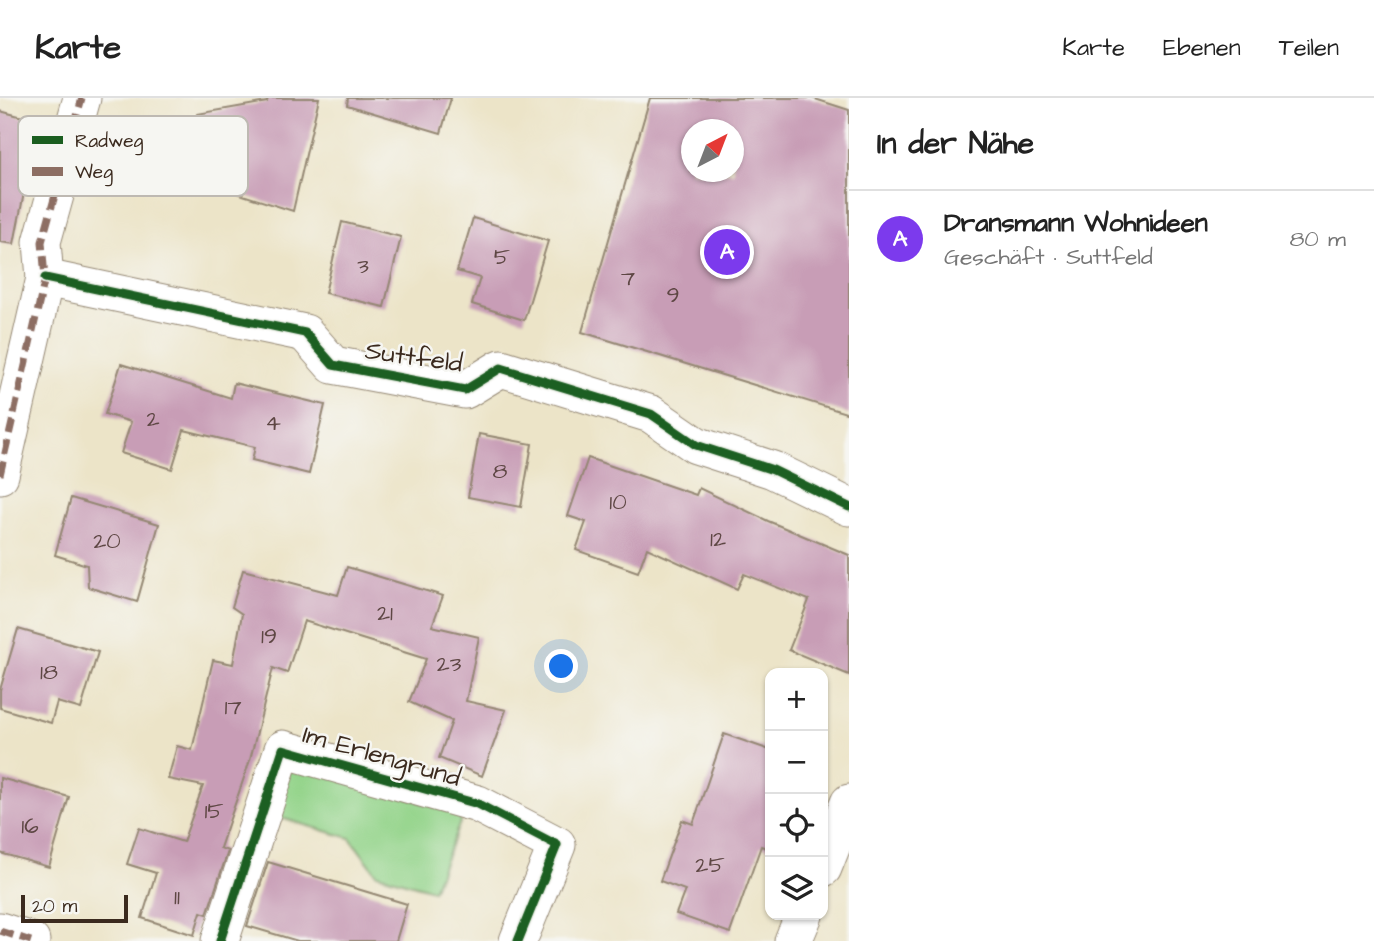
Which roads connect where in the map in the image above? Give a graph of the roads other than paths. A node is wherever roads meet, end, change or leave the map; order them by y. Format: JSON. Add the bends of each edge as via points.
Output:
{"nodes":[{"id":1,"x":82,"y":98,"type":"edge"},
{"id":2,"x":77,"y":116,"type":"edge"},
{"id":3,"x":55,"y":196,"type":"edge"},
{"id":4,"x":45,"y":278,"type":"junction"},
{"id":5,"x":0,"y":475,"type":"edge"},
{"id":6,"x":849,"y":508,"type":"edge"},
{"id":7,"x":849,"y":803,"type":"edge"},
{"id":8,"x":827,"y":857,"type":"edge"},
{"id":9,"x":802,"y":920,"type":"edge"},
{"id":10,"x":0,"y":931,"type":"edge"},
{"id":11,"x":31,"y":941,"type":"edge"},
{"id":12,"x":220,"y":941,"type":"edge"},
{"id":13,"x":518,"y":941,"type":"edge"},
{"id":14,"x":793,"y":941,"type":"edge"}],
"edges":[{"from":1,"to":2,"type":"street"},
{"from":3,"to":4,"type":"street","via":[[42,242]]},
{"from":4,"to":5,"type":"street"},
{"from":4,"to":6,"type":"street","name":"Suttfeld","via":[[305,333],[333,365],[465,390],[501,368],[650,414],[696,445],[773,470]]},
{"from":7,"to":8,"type":"street"},
{"from":9,"to":14,"type":"street"},
{"from":10,"to":11,"type":"street"},
{"from":12,"to":13,"type":"street","name":"Im Erlengrund","via":[[283,749],[478,804],[557,845]]}]}
